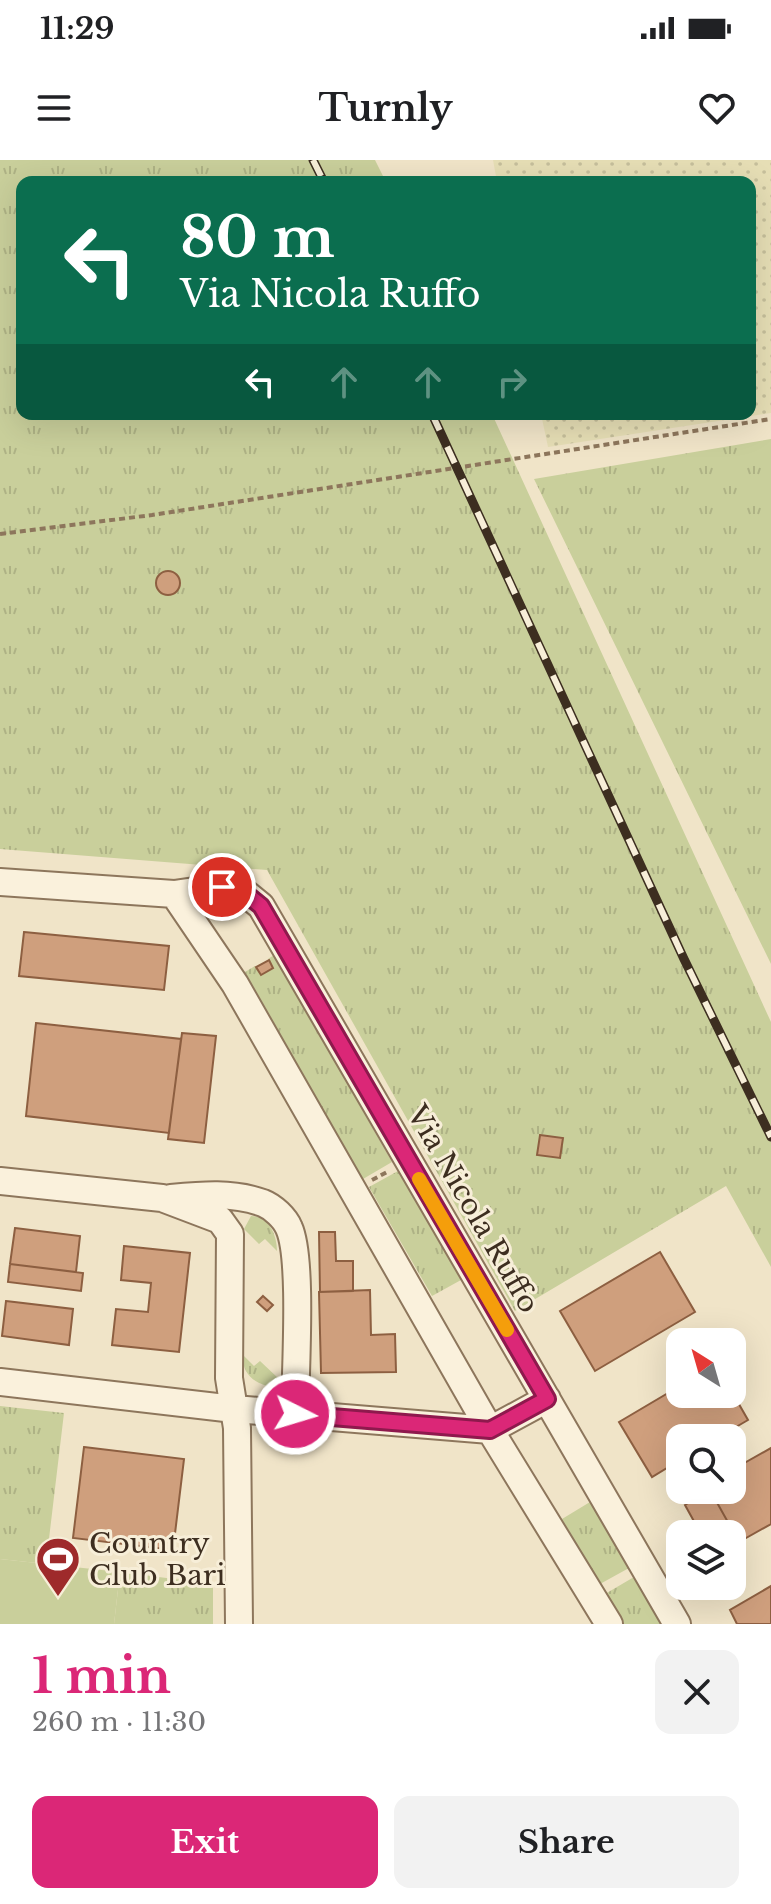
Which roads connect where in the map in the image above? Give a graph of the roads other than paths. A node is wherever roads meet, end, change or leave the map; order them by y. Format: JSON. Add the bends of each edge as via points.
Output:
{"nodes":[{"id":1,"x":0,"y":882,"type":"edge"},
{"id":2,"x":174,"y":894,"type":"junction"},
{"id":3,"x":0,"y":1181,"type":"edge"},
{"id":4,"x":162,"y":1198,"type":"junction"},
{"id":5,"x":0,"y":1382,"type":"edge"},
{"id":6,"x":547,"y":1399,"type":"junction"},
{"id":7,"x":234,"y":1409,"type":"junction"},
{"id":8,"x":295,"y":1414,"type":"junction"},
{"id":9,"x":490,"y":1430,"type":"junction"},
{"id":10,"x":239,"y":1624,"type":"edge"},
{"id":11,"x":609,"y":1624,"type":"edge"},
{"id":12,"x":677,"y":1624,"type":"edge"}],
"edges":[{"from":1,"to":2,"type":"street","name":"Via Nicola Ruffo"},
{"from":2,"to":6,"type":"street","name":"Via Nicola Ruffo","via":[[222,887],[245,893],[261,906]]},
{"from":2,"to":9,"type":"street","via":[[235,984]]},
{"from":3,"to":4,"type":"street"},
{"from":4,"to":7,"type":"street","via":[[220,1220],[230,1234],[229,1378]]},
{"from":4,"to":8,"type":"street","via":[[225,1194],[265,1204],[290,1229]]},
{"from":5,"to":7,"type":"street"},
{"from":6,"to":9,"type":"street"},
{"from":6,"to":12,"type":"street","name":"Via Nicola Ruffo"},
{"from":7,"to":8,"type":"street"},
{"from":7,"to":10,"type":"street"},
{"from":8,"to":9,"type":"street"},
{"from":9,"to":11,"type":"street"}]}
